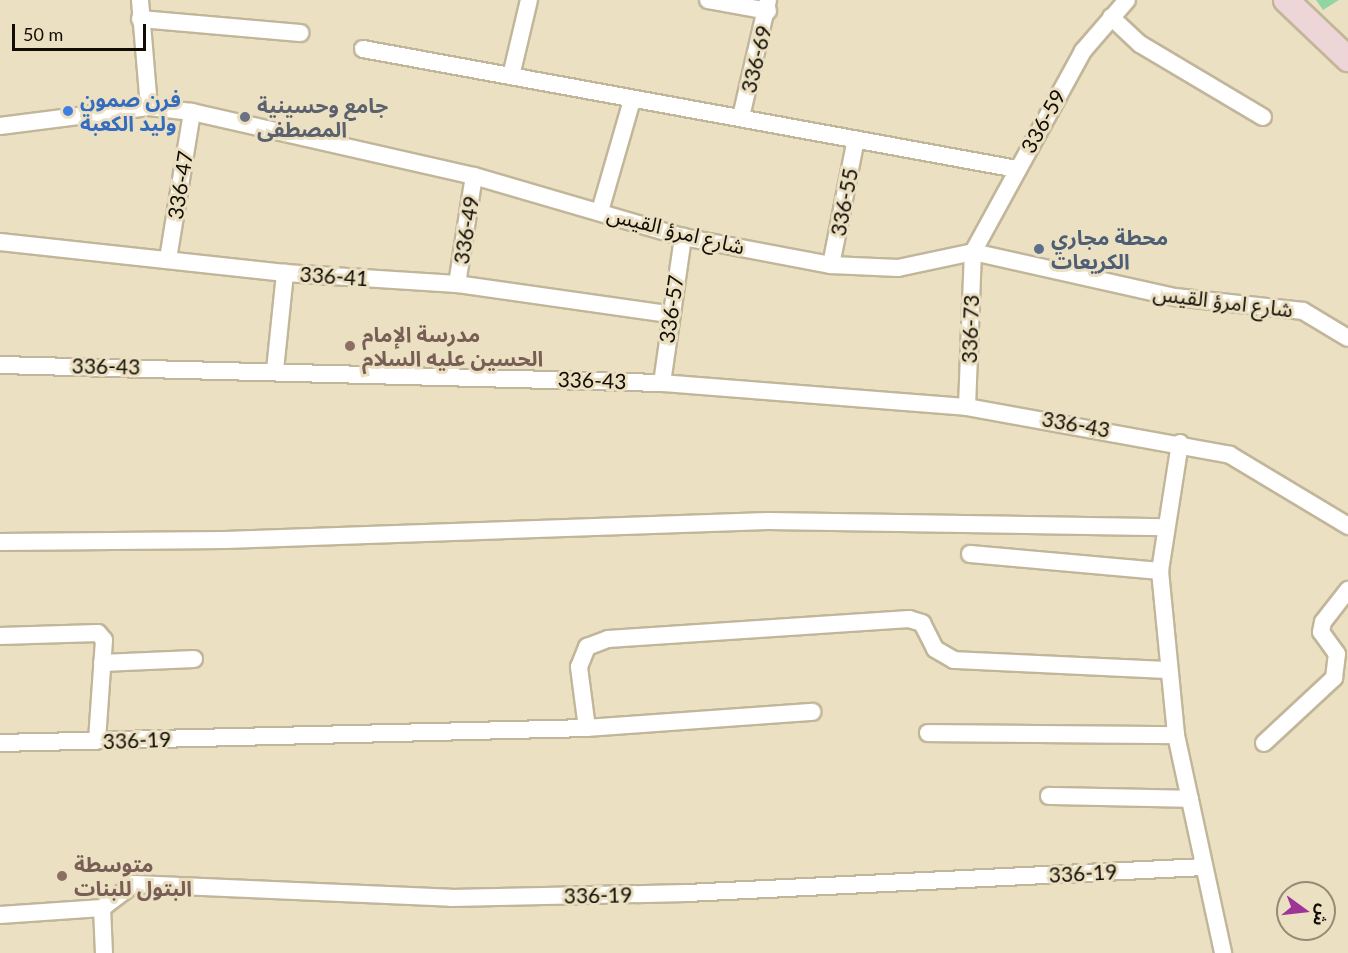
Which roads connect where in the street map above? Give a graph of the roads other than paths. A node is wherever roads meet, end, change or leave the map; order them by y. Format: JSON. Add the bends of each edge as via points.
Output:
{"nodes":[{"id":1,"x":140,"y":0,"type":"edge"},
{"id":2,"x":529,"y":0,"type":"edge"},
{"id":3,"x":708,"y":0,"type":"edge"},
{"id":4,"x":1127,"y":0,"type":"edge"},
{"id":5,"x":1286,"y":0,"type":"edge"},
{"id":6,"x":768,"y":6,"type":"edge"},
{"id":7,"x":1111,"y":17,"type":"junction"},
{"id":8,"x":140,"y":19,"type":"junction"},
{"id":9,"x":300,"y":33,"type":"dead end"},
{"id":10,"x":363,"y":49,"type":"dead end"},
{"id":11,"x":1348,"y":59,"type":"edge"},
{"id":12,"x":511,"y":76,"type":"junction"},
{"id":13,"x":632,"y":100,"type":"junction"},
{"id":14,"x":149,"y":107,"type":"junction"},
{"id":15,"x":192,"y":112,"type":"junction"},
{"id":16,"x":741,"y":117,"type":"junction"},
{"id":17,"x":1263,"y":117,"type":"dead end"},
{"id":18,"x":0,"y":126,"type":"edge"},
{"id":19,"x":856,"y":139,"type":"junction"},
{"id":20,"x":1017,"y":169,"type":"junction"},
{"id":21,"x":474,"y":176,"type":"junction"},
{"id":22,"x":600,"y":212,"type":"junction"},
{"id":23,"x":683,"y":237,"type":"junction"},
{"id":24,"x":0,"y":242,"type":"edge"},
{"id":25,"x":973,"y":252,"type":"junction"},
{"id":26,"x":168,"y":259,"type":"junction"},
{"id":27,"x":831,"y":265,"type":"junction"},
{"id":28,"x":285,"y":273,"type":"junction"},
{"id":29,"x":457,"y":284,"type":"junction"},
{"id":30,"x":668,"y":314,"type":"junction"},
{"id":31,"x":1348,"y":338,"type":"edge"},
{"id":32,"x":0,"y":365,"type":"edge"},
{"id":33,"x":275,"y":370,"type":"junction"},
{"id":34,"x":662,"y":382,"type":"junction"},
{"id":35,"x":967,"y":407,"type":"junction"},
{"id":36,"x":1180,"y":443,"type":"junction"},
{"id":37,"x":1348,"y":526,"type":"edge"},
{"id":38,"x":1165,"y":527,"type":"junction"},
{"id":39,"x":0,"y":542,"type":"edge"},
{"id":40,"x":970,"y":554,"type":"dead end"},
{"id":41,"x":1160,"y":571,"type":"junction"},
{"id":42,"x":1348,"y":590,"type":"edge"},
{"id":43,"x":0,"y":636,"type":"edge"},
{"id":44,"x":194,"y":659,"type":"dead end"},
{"id":45,"x":102,"y":663,"type":"junction"},
{"id":46,"x":1169,"y":670,"type":"junction"},
{"id":47,"x":812,"y":712,"type":"dead end"},
{"id":48,"x":587,"y":728,"type":"junction"},
{"id":49,"x":928,"y":733,"type":"dead end"},
{"id":50,"x":1176,"y":735,"type":"junction"},
{"id":51,"x":97,"y":741,"type":"junction"},
{"id":52,"x":0,"y":743,"type":"edge"},
{"id":53,"x":1264,"y":743,"type":"dead end"},
{"id":54,"x":1048,"y":796,"type":"dead end"},
{"id":55,"x":1190,"y":799,"type":"junction"},
{"id":56,"x":1204,"y":867,"type":"junction"},
{"id":57,"x":102,"y":908,"type":"junction"},
{"id":58,"x":0,"y":915,"type":"edge"},
{"id":59,"x":104,"y":953,"type":"edge"},
{"id":60,"x":1223,"y":953,"type":"edge"}],
"edges":[{"from":1,"to":8,"type":"street"},
{"from":2,"to":12,"type":"street"},
{"from":3,"to":6,"type":"street"},
{"from":4,"to":7,"type":"street","name":"336-59"},
{"from":5,"to":11,"type":"street"},
{"from":6,"to":16,"type":"street","name":"336-69"},
{"from":7,"to":17,"type":"street","via":[[1140,44]]},
{"from":7,"to":20,"type":"street","name":"336-59","via":[[1083,51]]},
{"from":8,"to":9,"type":"street"},
{"from":8,"to":14,"type":"street"},
{"from":10,"to":12,"type":"street"},
{"from":12,"to":13,"type":"street"},
{"from":13,"to":16,"type":"street"},
{"from":13,"to":22,"type":"street"},
{"from":14,"to":15,"type":"street","name":"شارع امرؤ القيس"},
{"from":14,"to":18,"type":"street","name":"شارع امرؤ القيس"},
{"from":15,"to":21,"type":"street","name":"شارع امرؤ القيس"},
{"from":15,"to":26,"type":"street","name":"336-47"},
{"from":16,"to":19,"type":"street"},
{"from":19,"to":20,"type":"street"},
{"from":19,"to":27,"type":"street","name":"336-55"},
{"from":20,"to":25,"type":"street","name":"336-59"},
{"from":21,"to":22,"type":"street","name":"شارع امرؤ القيس"},
{"from":21,"to":29,"type":"street","name":"336-49"},
{"from":22,"to":23,"type":"street","name":"شارع امرؤ القيس"},
{"from":23,"to":27,"type":"street","name":"شارع امرؤ القيس"},
{"from":23,"to":30,"type":"street","name":"336-57"},
{"from":24,"to":26,"type":"street","name":"336-41"},
{"from":25,"to":27,"type":"street","name":"شارع امرؤ القيس","via":[[898,268]]},
{"from":25,"to":31,"type":"street","name":"شارع امرؤ القيس","via":[[1175,297],[1304,311]]},
{"from":25,"to":35,"type":"street","name":"336-73"},
{"from":26,"to":28,"type":"street","name":"336-41"},
{"from":28,"to":29,"type":"street","name":"336-41"},
{"from":28,"to":33,"type":"street"},
{"from":29,"to":30,"type":"street","name":"336-41"},
{"from":30,"to":34,"type":"street","name":"336-57"},
{"from":32,"to":33,"type":"street","name":"336-43"},
{"from":33,"to":34,"type":"street","name":"336-43"},
{"from":34,"to":35,"type":"street","name":"336-43"},
{"from":35,"to":36,"type":"street","name":"336-43"},
{"from":36,"to":37,"type":"street","name":"336-43","via":[[1230,455]]},
{"from":36,"to":38,"type":"street"},
{"from":38,"to":39,"type":"street","via":[[780,521],[225,540]]},
{"from":38,"to":41,"type":"street"},
{"from":40,"to":41,"type":"street"},
{"from":41,"to":46,"type":"street"},
{"from":42,"to":53,"type":"street","via":[[1323,622],[1321,632],[1337,654],[1334,678]]},
{"from":43,"to":45,"type":"street","via":[[98,633],[104,640]]},
{"from":44,"to":45,"type":"street"},
{"from":45,"to":51,"type":"street"},
{"from":46,"to":48,"type":"street","via":[[954,660],[935,649],[922,623],[909,619],[608,639],[587,647],[579,667]]},
{"from":46,"to":50,"type":"street"},
{"from":47,"to":48,"type":"street","name":"336-19"},
{"from":48,"to":51,"type":"street","name":"336-19"},
{"from":49,"to":50,"type":"street"},
{"from":50,"to":55,"type":"street"},
{"from":51,"to":52,"type":"street","name":"336-19"},
{"from":54,"to":55,"type":"street"},
{"from":55,"to":56,"type":"street"},
{"from":56,"to":57,"type":"street","name":"336-19","via":[[687,893],[462,898],[134,884]]},
{"from":56,"to":60,"type":"street"},
{"from":57,"to":58,"type":"street"},
{"from":57,"to":59,"type":"street"}]}
